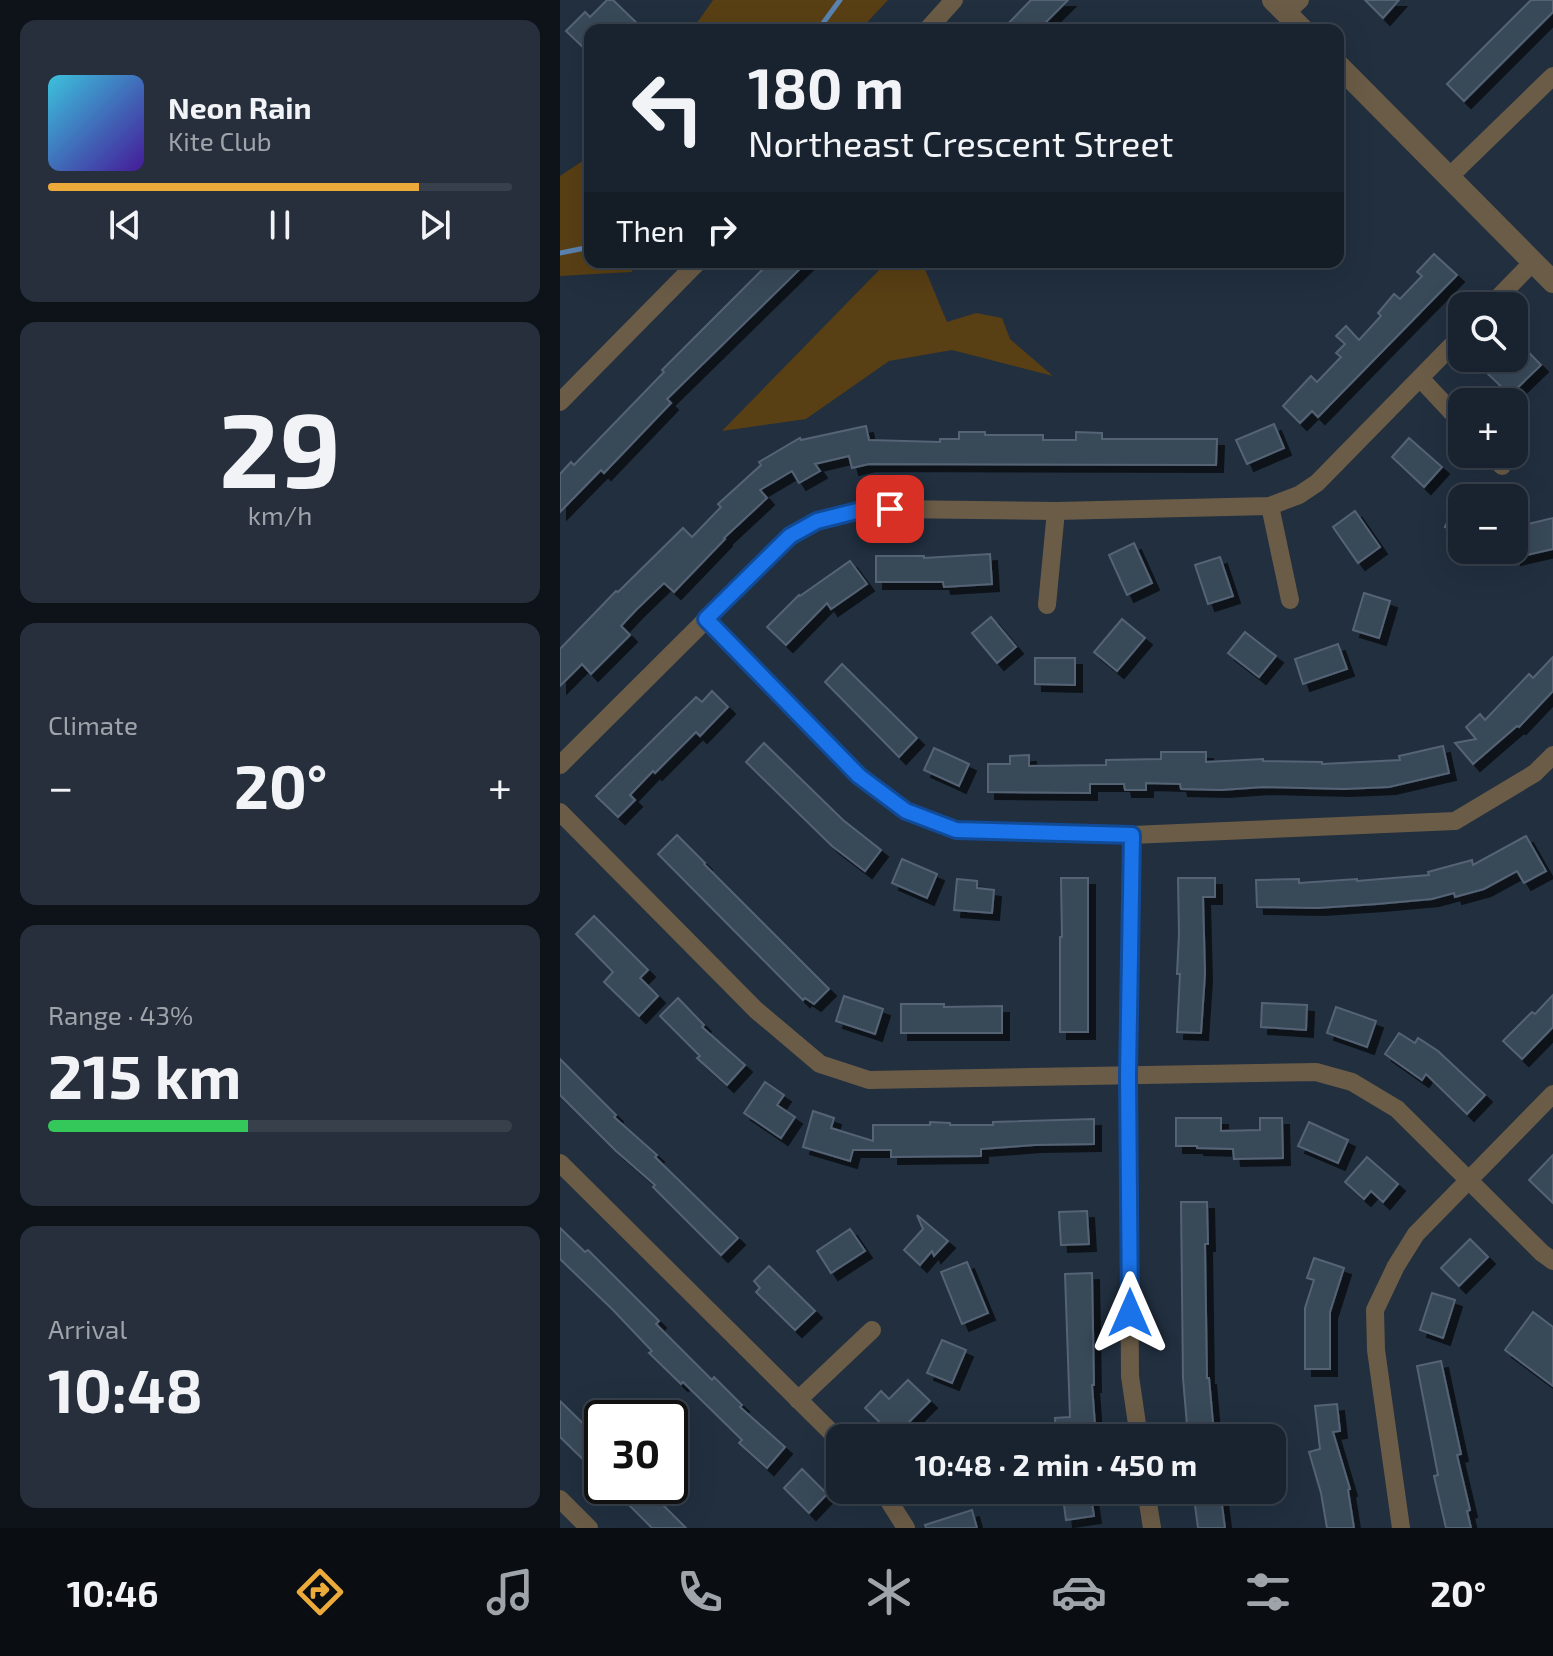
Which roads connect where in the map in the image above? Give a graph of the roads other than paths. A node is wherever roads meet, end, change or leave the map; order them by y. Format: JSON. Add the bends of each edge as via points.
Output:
{"nodes":[{"id":1,"x":954,"y":0,"type":"edge"},
{"id":2,"x":1286,"y":4,"type":"edge"},
{"id":3,"x":932,"y":24,"type":"edge"},
{"id":4,"x":1299,"y":24,"type":"edge"},
{"id":5,"x":1344,"y":71,"type":"edge"},
{"id":6,"x":1553,"y":76,"type":"edge"},
{"id":7,"x":1449,"y":177,"type":"junction"},
{"id":8,"x":1533,"y":262,"type":"junction"},
{"id":9,"x":692,"y":268,"type":"edge"},
{"id":10,"x":1553,"y":282,"type":"edge"},
{"id":11,"x":1504,"y":292,"type":"edge"},
{"id":12,"x":1448,"y":349,"type":"edge"},
{"id":13,"x":1420,"y":378,"type":"junction"},
{"id":14,"x":560,"y":402,"type":"edge"},
{"id":15,"x":1448,"y":408,"type":"edge"},
{"id":16,"x":1270,"y":506,"type":"junction"},
{"id":17,"x":1056,"y":511,"type":"junction"},
{"id":18,"x":1290,"y":600,"type":"dead end"},
{"id":19,"x":1047,"y":605,"type":"dead end"},
{"id":20,"x":706,"y":619,"type":"junction"},
{"id":21,"x":1553,"y":755,"type":"edge"},
{"id":22,"x":560,"y":765,"type":"edge"},
{"id":23,"x":560,"y":812,"type":"edge"},
{"id":24,"x":1132,"y":835,"type":"junction"},
{"id":25,"x":1128,"y":1075,"type":"junction"},
{"id":26,"x":1553,"y":1094,"type":"edge"},
{"id":27,"x":560,"y":1163,"type":"edge"},
{"id":28,"x":1468,"y":1179,"type":"junction"},
{"id":29,"x":1553,"y":1261,"type":"edge"},
{"id":30,"x":872,"y":1330,"type":"dead end"},
{"id":31,"x":798,"y":1400,"type":"junction"},
{"id":32,"x":1137,"y":1424,"type":"edge"},
{"id":33,"x":826,"y":1427,"type":"edge"},
{"id":34,"x":560,"y":1499,"type":"edge"},
{"id":35,"x":891,"y":1504,"type":"edge"},
{"id":36,"x":1148,"y":1504,"type":"edge"},
{"id":37,"x":589,"y":1528,"type":"edge"},
{"id":38,"x":906,"y":1528,"type":"edge"},
{"id":39,"x":1152,"y":1528,"type":"edge"},
{"id":40,"x":1401,"y":1528,"type":"edge"}],
"edges":[{"from":1,"to":3,"type":"street"},
{"from":2,"to":4,"type":"street"},
{"from":5,"to":7,"type":"street"},
{"from":6,"to":7,"type":"street"},
{"from":7,"to":8,"type":"street"},
{"from":8,"to":10,"type":"street"},
{"from":8,"to":11,"type":"street"},
{"from":9,"to":14,"type":"street"},
{"from":12,"to":13,"type":"street"},
{"from":13,"to":15,"type":"street"},
{"from":13,"to":16,"type":"street","via":[[1317,483]]},
{"from":16,"to":17,"type":"street"},
{"from":16,"to":18,"type":"street"},
{"from":17,"to":19,"type":"street"},
{"from":17,"to":20,"type":"street","via":[[890,509],[817,521],[790,536]]},
{"from":20,"to":22,"type":"street"},
{"from":20,"to":24,"type":"street","via":[[859,776],[906,811],[956,830]]},
{"from":21,"to":24,"type":"street","via":[[1535,773],[1455,821]]},
{"from":23,"to":25,"type":"street","via":[[756,1010],[820,1064],[869,1080]]},
{"from":24,"to":25,"type":"street"},
{"from":25,"to":28,"type":"street","via":[[1316,1072],[1352,1082],[1397,1109]]},
{"from":25,"to":32,"type":"street","via":[[1130,1376]]},
{"from":26,"to":28,"type":"street"},
{"from":27,"to":31,"type":"street"},
{"from":28,"to":29,"type":"street"},
{"from":28,"to":40,"type":"street","via":[[1416,1234],[1375,1310]]},
{"from":30,"to":31,"type":"street"},
{"from":31,"to":33,"type":"street"},
{"from":34,"to":37,"type":"street"},
{"from":35,"to":38,"type":"street"},
{"from":36,"to":39,"type":"street"}]}
